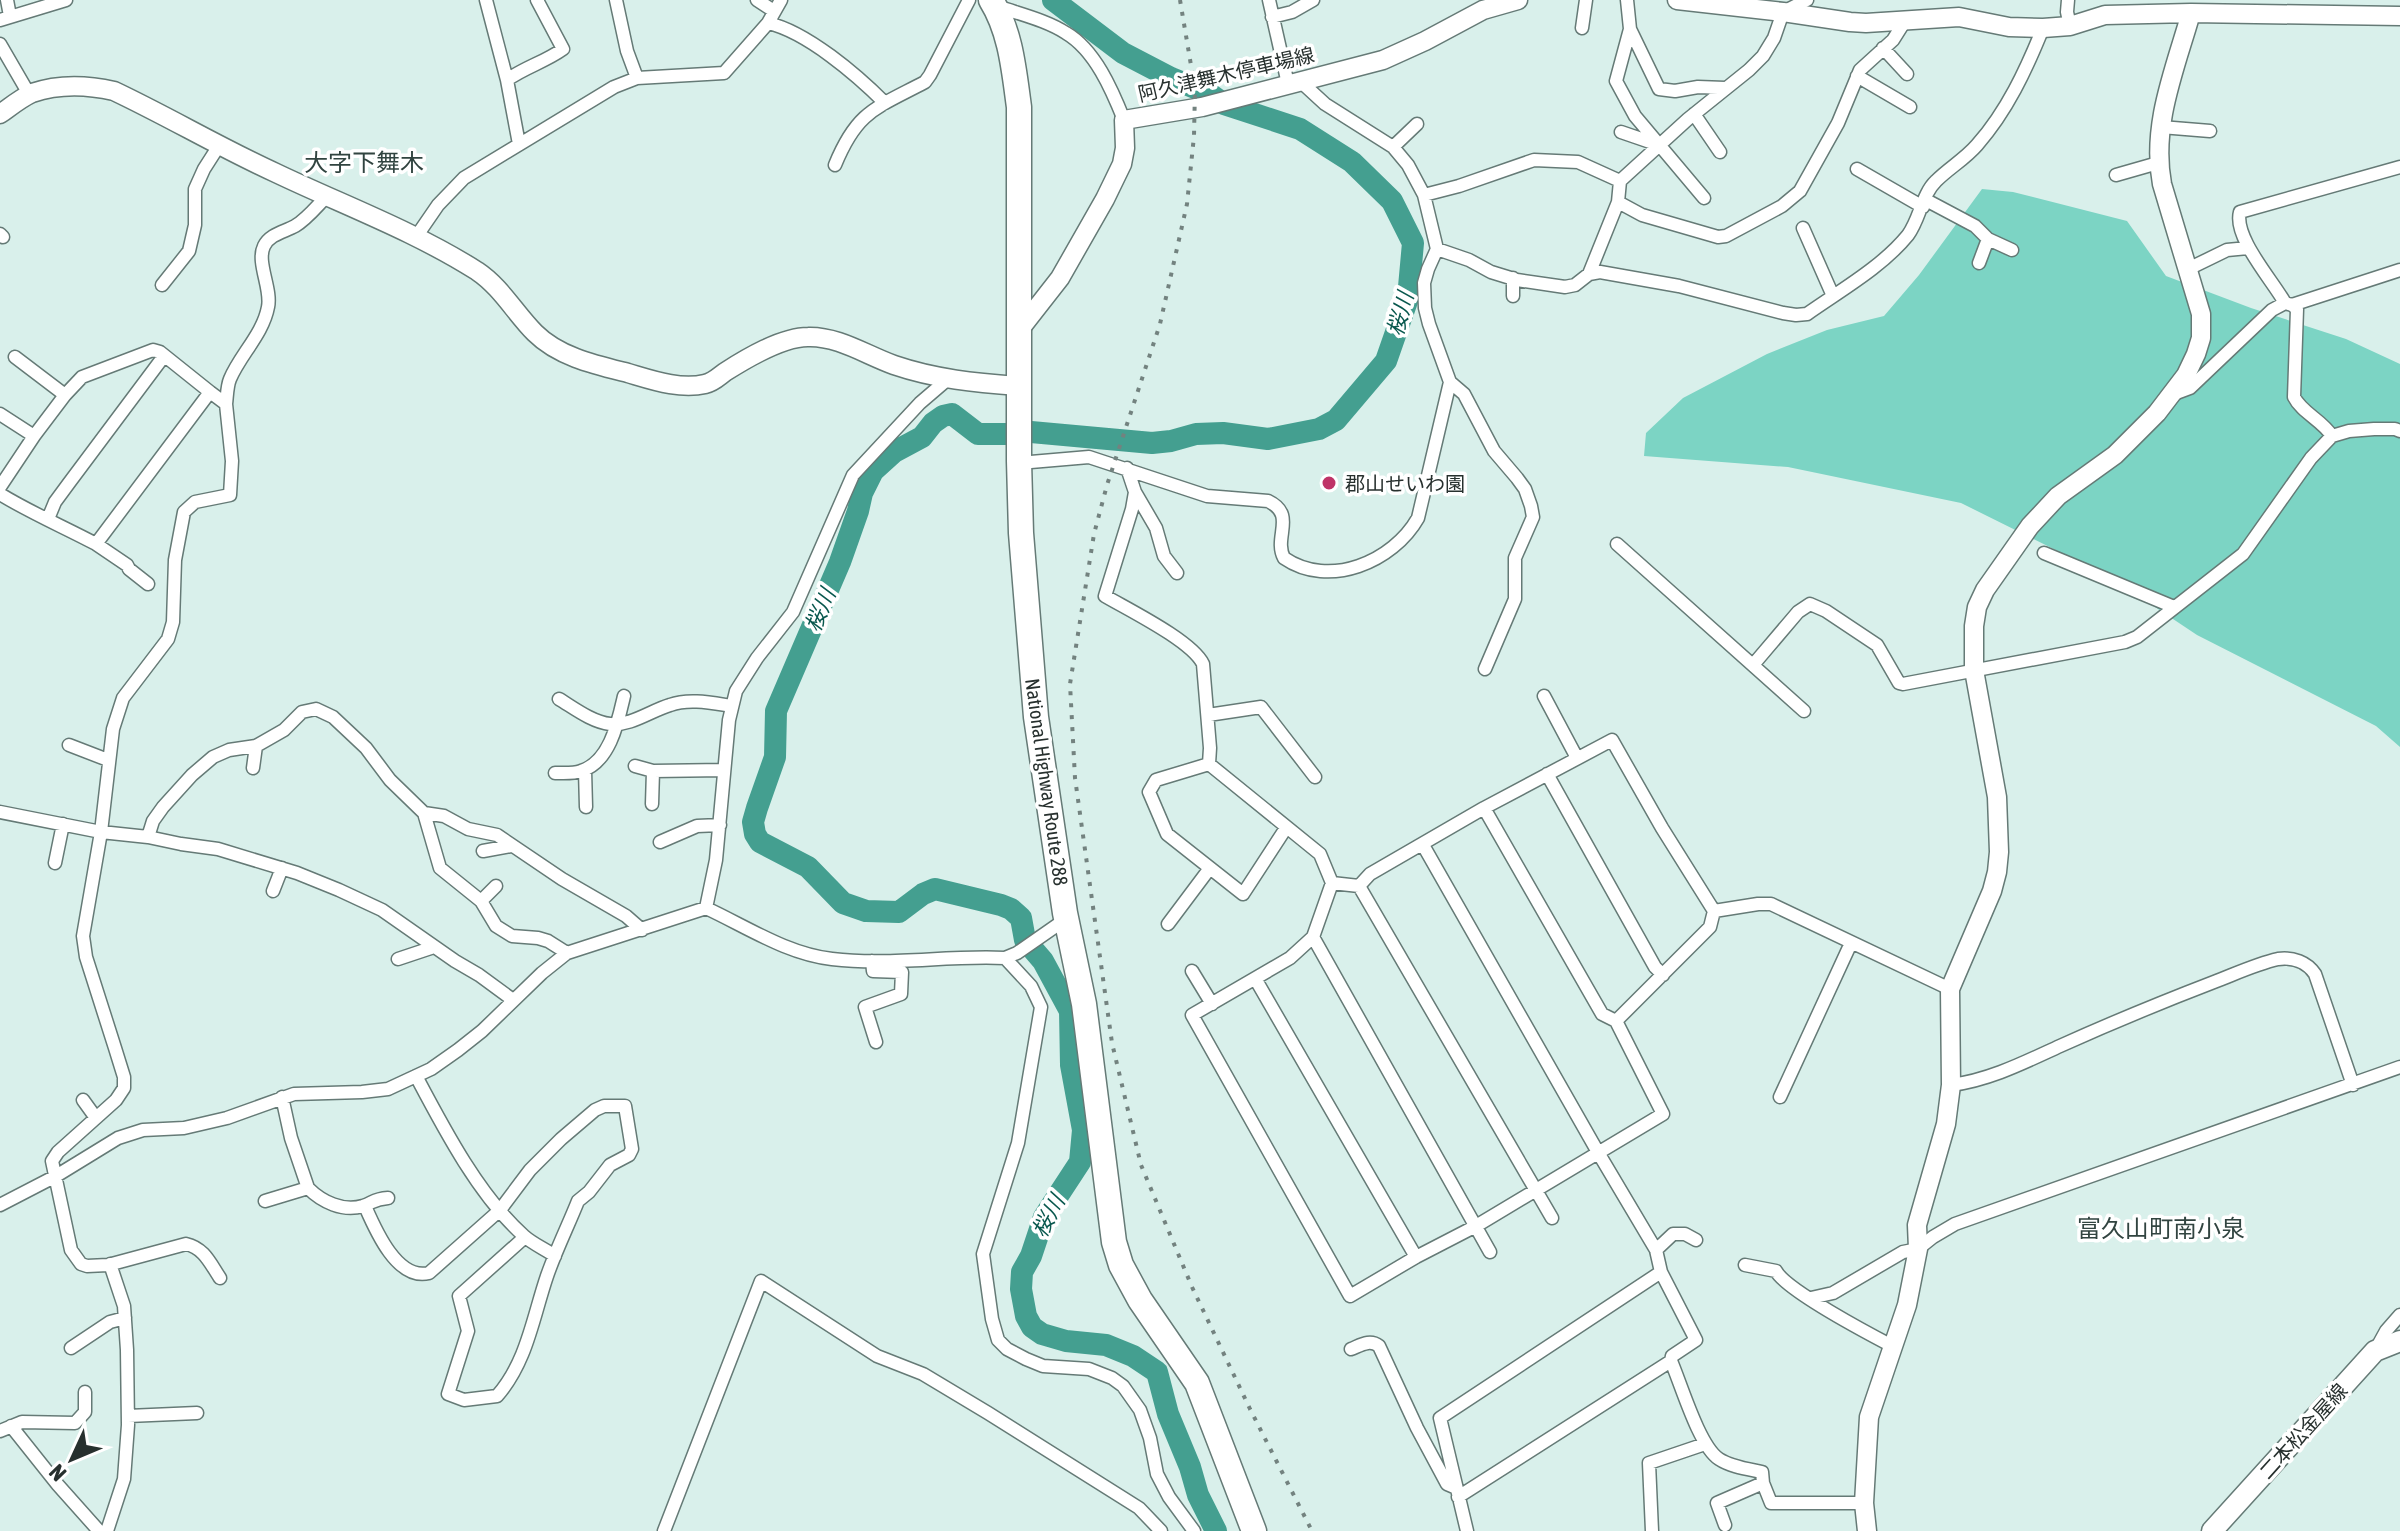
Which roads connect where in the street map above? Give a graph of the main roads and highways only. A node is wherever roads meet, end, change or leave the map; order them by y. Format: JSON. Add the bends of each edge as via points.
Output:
{"nodes":[{"id":1,"x":993,"y":2,"type":"edge"},
{"id":2,"x":2400,"y":1341,"type":"edge"},
{"id":3,"x":1254,"y":1531,"type":"edge"},
{"id":4,"x":2212,"y":1531,"type":"edge"}],
"edges":[{"from":1,"to":3,"type":"highway","name":"National Highway Route 288","via":[[1012,56],[1019,107],[1019,462],[1036,717],[1084,1004],[1115,1251],[1140,1300],[1197,1383]]},
{"from":2,"to":4,"type":"main road","name":"二本松金屋線","via":[[2375,1351]]}]}
